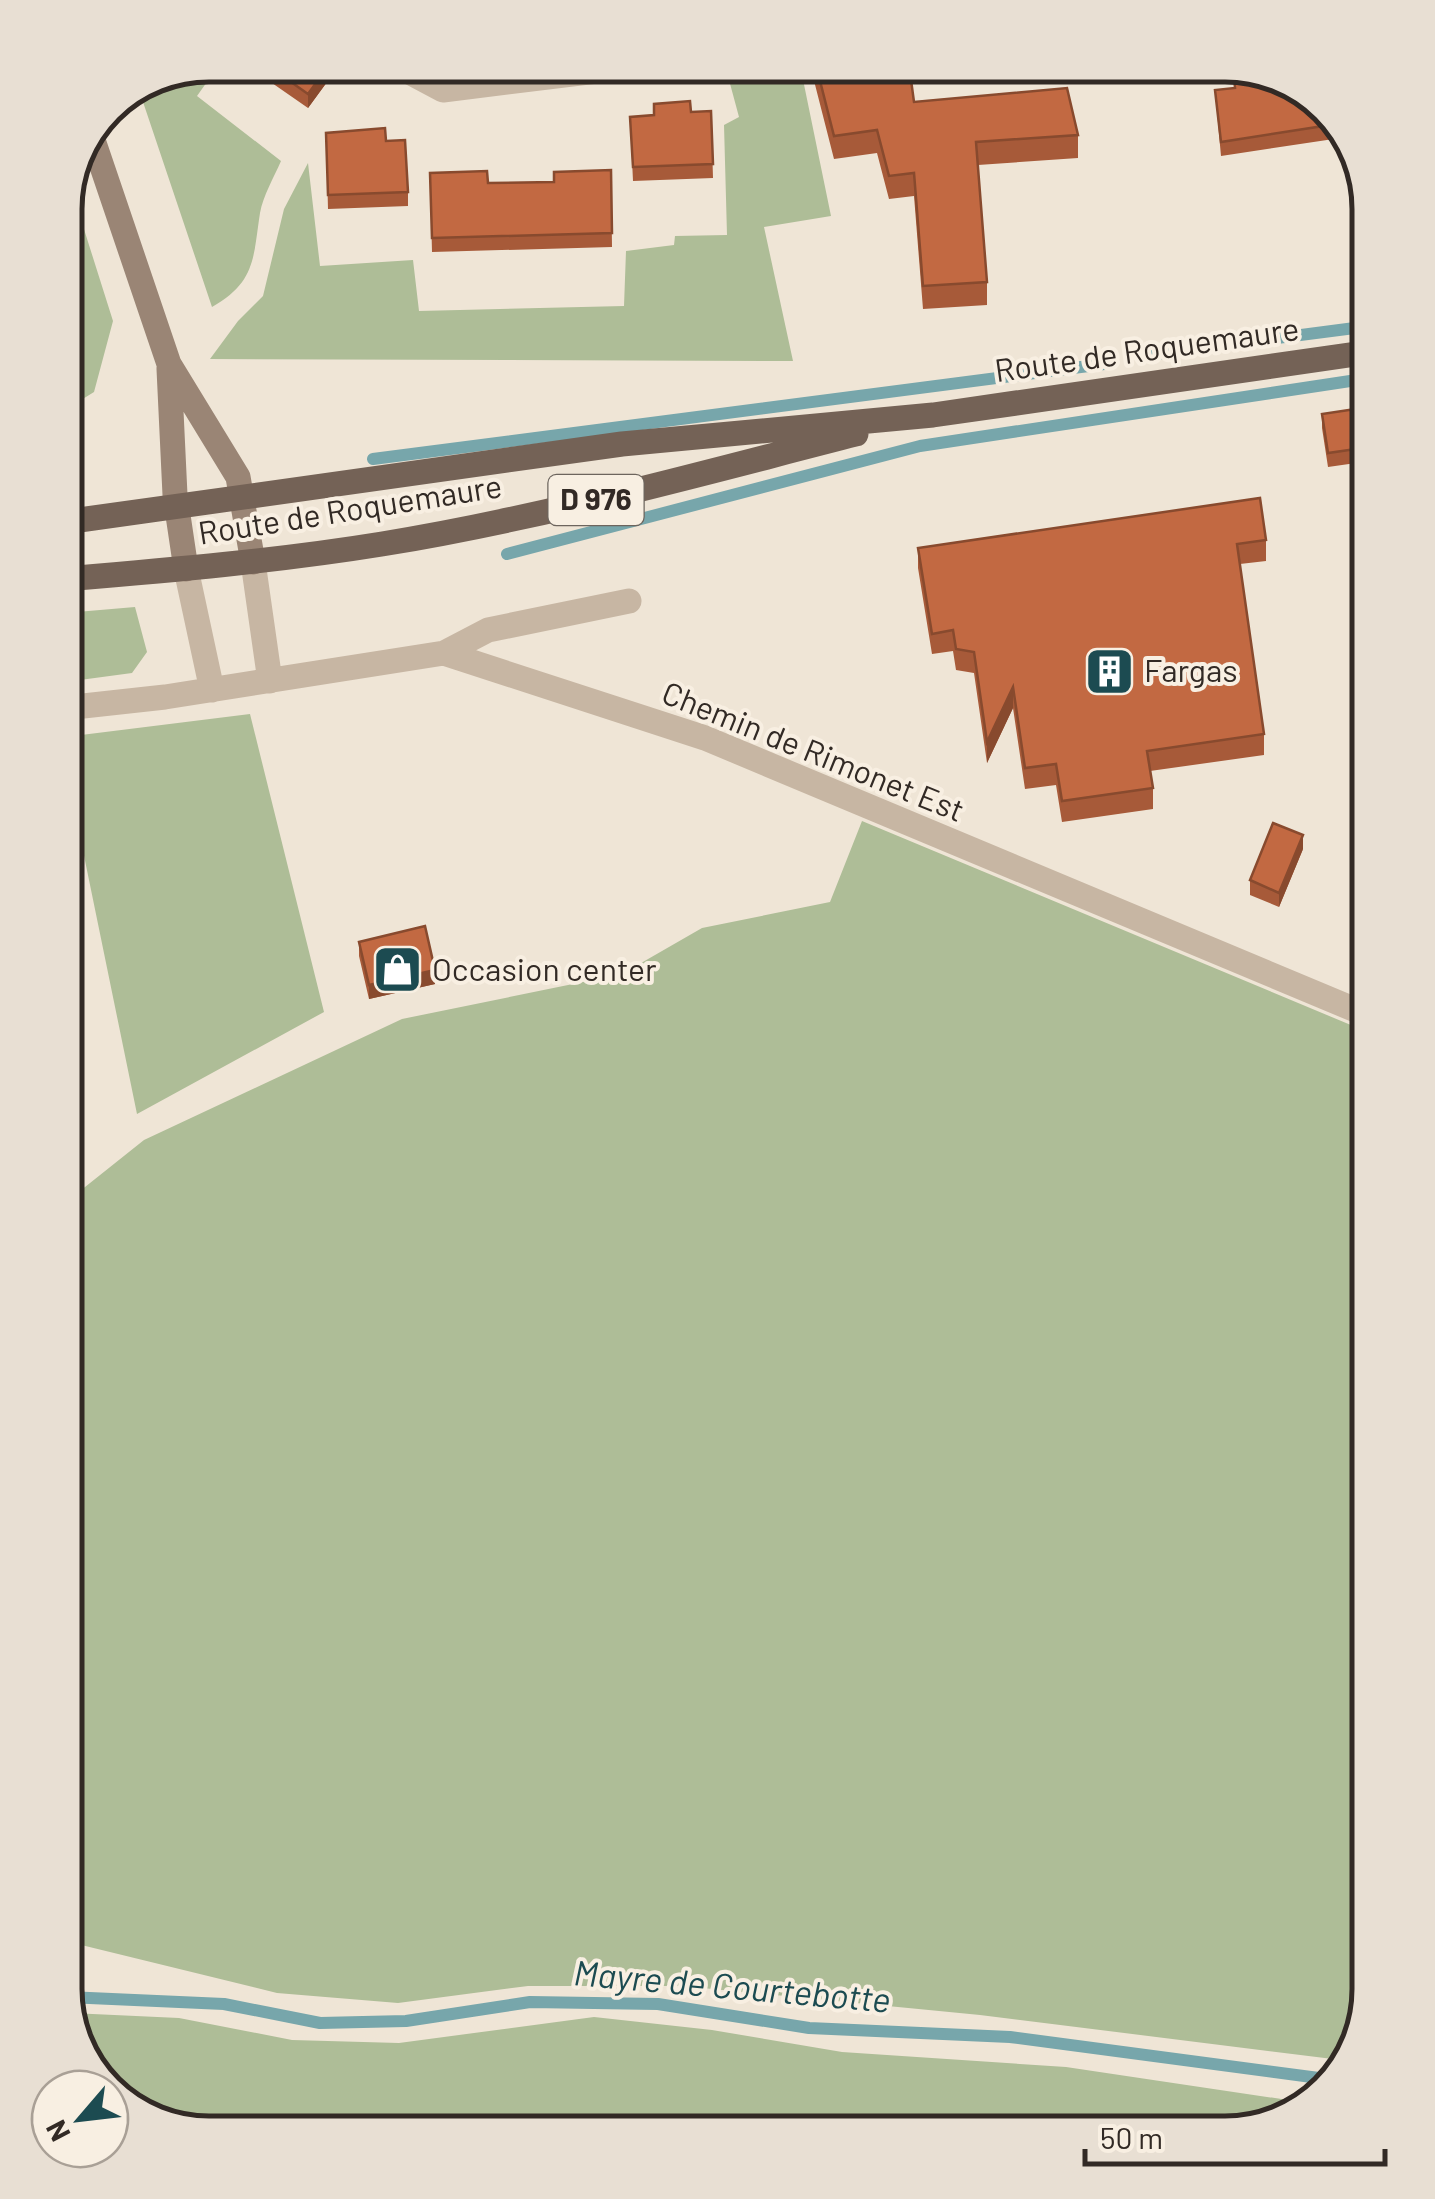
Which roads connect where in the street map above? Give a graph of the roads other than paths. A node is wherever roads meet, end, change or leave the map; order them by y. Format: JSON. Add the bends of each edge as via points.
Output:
{"nodes":[{"id":1,"x":429,"y":83,"type":"edge"},
{"id":2,"x":499,"y":83,"type":"edge"},
{"id":3,"x":96,"y":153,"type":"edge"},
{"id":4,"x":1352,"y":355,"type":"edge"},
{"id":5,"x":169,"y":364,"type":"junction"},
{"id":6,"x":933,"y":415,"type":"junction"},
{"id":7,"x":244,"y":498,"type":"junction"},
{"id":8,"x":176,"y":508,"type":"junction"},
{"id":9,"x":83,"y":520,"type":"edge"},
{"id":10,"x":253,"y":562,"type":"junction"},
{"id":11,"x":186,"y":569,"type":"junction"},
{"id":12,"x":83,"y":578,"type":"edge"},
{"id":13,"x":629,"y":602,"type":"dead end"},
{"id":14,"x":444,"y":653,"type":"junction"},
{"id":15,"x":270,"y":681,"type":"junction"},
{"id":16,"x":212,"y":690,"type":"junction"},
{"id":17,"x":83,"y":706,"type":"edge"},
{"id":18,"x":1352,"y":1008,"type":"edge"}],
"edges":[{"from":1,"to":2,"type":"street","via":[[442,90]]},
{"from":3,"to":5,"type":"street"},
{"from":4,"to":6,"type":"main road","name":"Route de Roquemaure","number":"D 976"},
{"from":5,"to":7,"type":"street","via":[[238,477]]},
{"from":5,"to":8,"type":"street"},
{"from":6,"to":7,"type":"main road","name":"Route de Roquemaure","number":"D 976","via":[[622,444]]},
{"from":6,"to":10,"type":"main road","name":"Route de Roquemaure","number":"D 976","via":[[590,502]]},
{"from":7,"to":8,"type":"main road","name":"Route de Roquemaure","number":"D 976"},
{"from":7,"to":10,"type":"street"},
{"from":8,"to":9,"type":"main road","name":"Route de Roquemaure","number":"D 976"},
{"from":8,"to":11,"type":"street"},
{"from":10,"to":11,"type":"main road","name":"Route de Roquemaure","number":"D 976"},
{"from":10,"to":15,"type":"street"},
{"from":11,"to":12,"type":"main road","name":"Route de Roquemaure","number":"D 976"},
{"from":11,"to":16,"type":"street"},
{"from":13,"to":14,"type":"street","via":[[488,630]]},
{"from":14,"to":15,"type":"street","name":"Chemin de Rimonet Est"},
{"from":14,"to":18,"type":"street","name":"Chemin de Rimonet Est","via":[[705,738]]},
{"from":15,"to":16,"type":"street","name":"Chemin de Rimonet Est"},
{"from":16,"to":17,"type":"street","name":"Chemin de Rimonet Est"}]}
